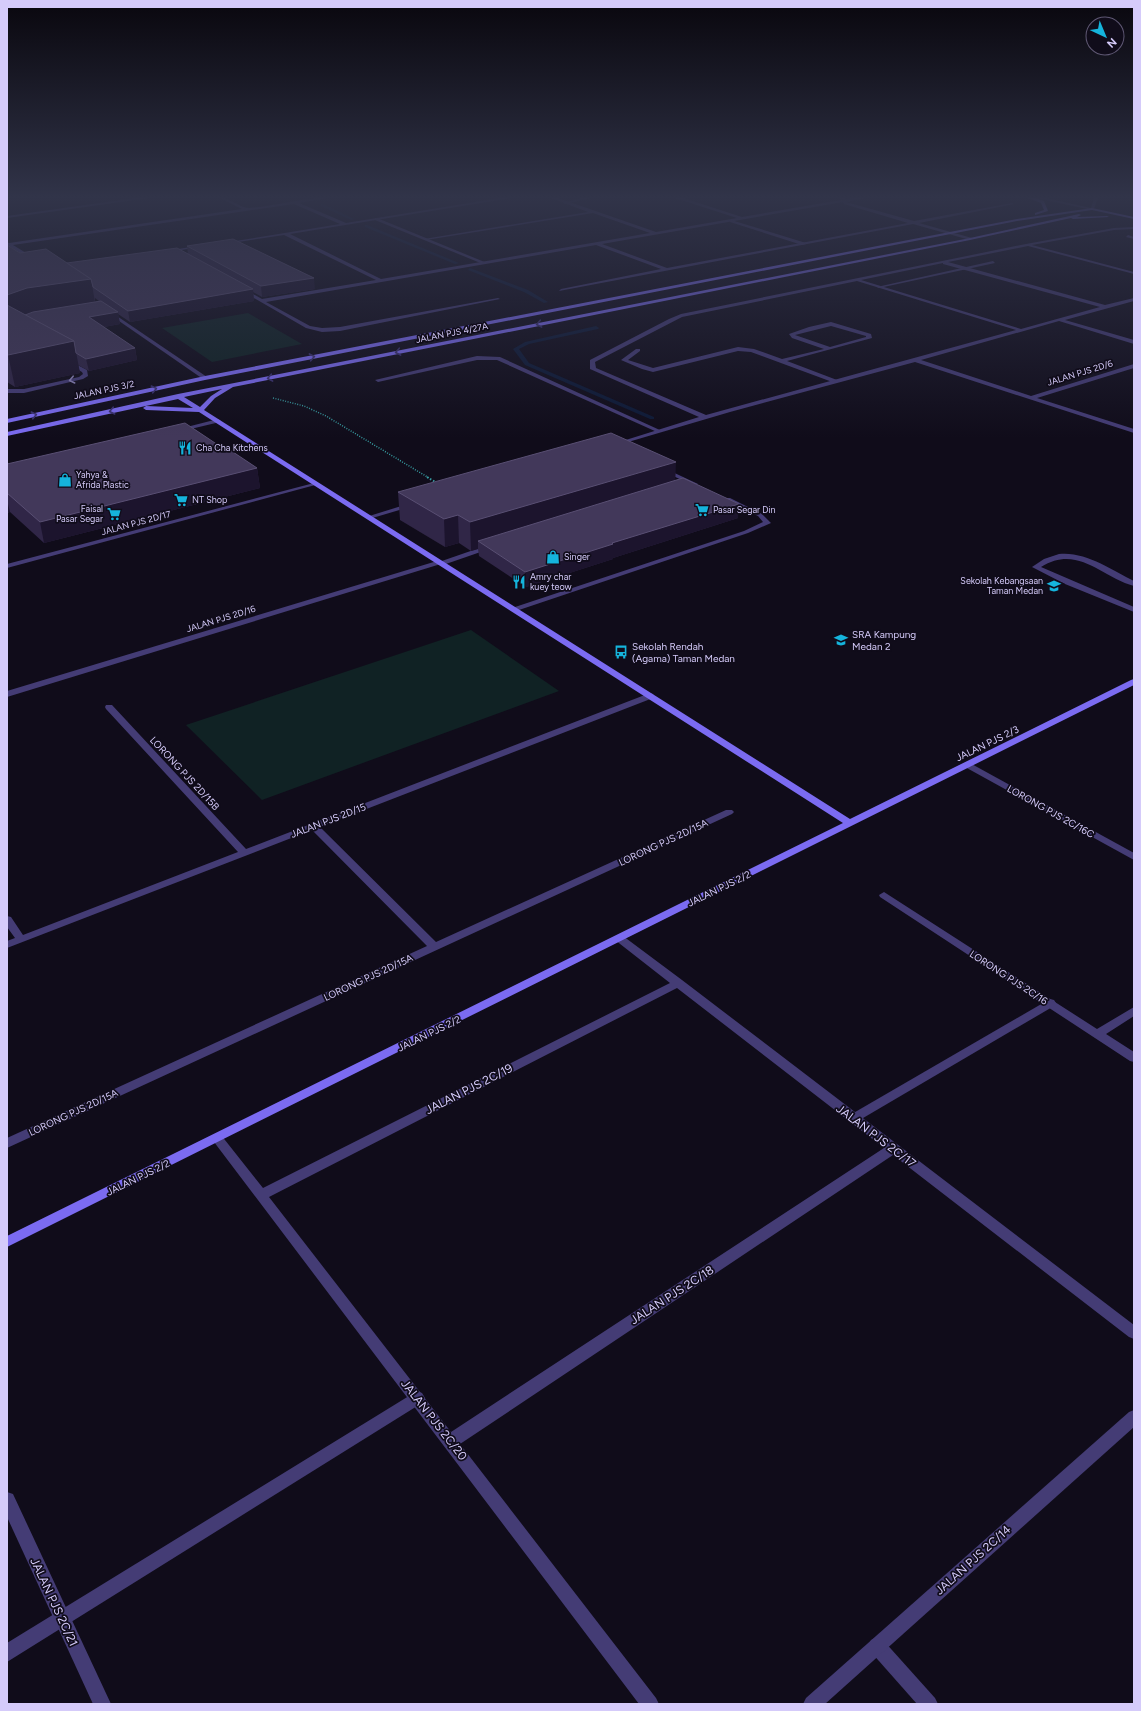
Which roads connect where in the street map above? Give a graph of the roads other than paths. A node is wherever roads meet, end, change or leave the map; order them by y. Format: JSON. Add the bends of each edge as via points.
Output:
{"nodes":[{"id":1,"x":374,"y":278,"type":"edge"},
{"id":2,"x":399,"y":278,"type":"edge"},
{"id":3,"x":625,"y":278,"type":"edge"},
{"id":4,"x":719,"y":278,"type":"edge"},
{"id":5,"x":771,"y":278,"type":"edge"},
{"id":6,"x":867,"y":278,"type":"edge"},
{"id":7,"x":923,"y":278,"type":"edge"},
{"id":8,"x":998,"y":278,"type":"edge"},
{"id":9,"x":857,"y":280,"type":"junction"},
{"id":10,"x":381,"y":281,"type":"junction"},
{"id":11,"x":688,"y":284,"type":"junction"},
{"id":12,"x":234,"y":286,"type":"edge"},
{"id":13,"x":879,"y":287,"type":"junction"},
{"id":14,"x":560,"y":290,"type":"dead end"},
{"id":15,"x":709,"y":290,"type":"junction"},
{"id":16,"x":628,"y":295,"type":"junction"},
{"id":17,"x":498,"y":299,"type":"dead end"},
{"id":18,"x":1134,"y":299,"type":"edge"},
{"id":19,"x":262,"y":302,"type":"junction"},
{"id":20,"x":645,"y":303,"type":"junction"},
{"id":21,"x":1104,"y":307,"type":"junction"},
{"id":22,"x":105,"y":309,"type":"edge"},
{"id":23,"x":1060,"y":320,"type":"junction"},
{"id":24,"x":1023,"y":331,"type":"junction"},
{"id":25,"x":1134,"y":342,"type":"edge"},
{"id":26,"x":830,"y":349,"type":"junction"},
{"id":27,"x":638,"y":350,"type":"dead end"},
{"id":28,"x":65,"y":360,"type":"edge"},
{"id":29,"x":914,"y":360,"type":"junction"},
{"id":30,"x":782,"y":361,"type":"junction"},
{"id":31,"x":1134,"y":366,"type":"edge"},
{"id":32,"x":206,"y":378,"type":"junction"},
{"id":33,"x":378,"y":380,"type":"dead end"},
{"id":34,"x":835,"y":381,"type":"junction"},
{"id":35,"x":233,"y":385,"type":"junction"},
{"id":36,"x":7,"y":391,"type":"edge"},
{"id":37,"x":178,"y":396,"type":"junction"},
{"id":38,"x":1031,"y":398,"type":"junction"},
{"id":39,"x":125,"y":408,"type":"junction"},
{"id":40,"x":200,"y":410,"type":"junction"},
{"id":41,"x":705,"y":418,"type":"junction"},
{"id":42,"x":7,"y":421,"type":"edge"},
{"id":43,"x":218,"y":421,"type":"junction"},
{"id":44,"x":659,"y":430,"type":"junction"},
{"id":45,"x":1134,"y":431,"type":"edge"},
{"id":46,"x":173,"y":432,"type":"edge"},
{"id":47,"x":7,"y":434,"type":"edge"},
{"id":48,"x":618,"y":449,"type":"edge"},
{"id":49,"x":655,"y":466,"type":"edge"},
{"id":50,"x":316,"y":484,"type":"junction"},
{"id":51,"x":683,"y":490,"type":"edge"},
{"id":52,"x":719,"y":495,"type":"edge"},
{"id":53,"x":419,"y":503,"type":"edge"},
{"id":54,"x":369,"y":517,"type":"junction"},
{"id":55,"x":501,"y":544,"type":"edge"},
{"id":56,"x":440,"y":563,"type":"junction"},
{"id":57,"x":7,"y":566,"type":"edge"},
{"id":58,"x":1134,"y":584,"type":"edge"},
{"id":59,"x":513,"y":609,"type":"junction"},
{"id":60,"x":1134,"y":610,"type":"edge"},
{"id":61,"x":1134,"y":682,"type":"edge"},
{"id":62,"x":7,"y":694,"type":"edge"},
{"id":63,"x":650,"y":696,"type":"junction"},
{"id":64,"x":109,"y":707,"type":"dead end"},
{"id":65,"x":968,"y":765,"type":"junction"},
{"id":66,"x":729,"y":812,"type":"dead end"},
{"id":67,"x":850,"y":823,"type":"junction"},
{"id":68,"x":313,"y":826,"type":"junction"},
{"id":69,"x":244,"y":853,"type":"junction"},
{"id":70,"x":1134,"y":857,"type":"edge"},
{"id":71,"x":884,"y":895,"type":"dead end"},
{"id":72,"x":7,"y":919,"type":"edge"},
{"id":73,"x":619,"y":938,"type":"junction"},
{"id":74,"x":21,"y":939,"type":"junction"},
{"id":75,"x":7,"y":945,"type":"edge"},
{"id":76,"x":434,"y":947,"type":"junction"},
{"id":77,"x":678,"y":983,"type":"junction"},
{"id":78,"x":1050,"y":1004,"type":"junction"},
{"id":79,"x":1134,"y":1011,"type":"edge"},
{"id":80,"x":1097,"y":1034,"type":"junction"},
{"id":81,"x":1134,"y":1058,"type":"edge"},
{"id":82,"x":854,"y":1118,"type":"junction"},
{"id":83,"x":217,"y":1138,"type":"junction"},
{"id":84,"x":7,"y":1143,"type":"edge"},
{"id":85,"x":893,"y":1149,"type":"junction"},
{"id":86,"x":261,"y":1195,"type":"junction"},
{"id":87,"x":7,"y":1242,"type":"edge"},
{"id":88,"x":1134,"y":1333,"type":"edge"},
{"id":89,"x":417,"y":1398,"type":"junction"},
{"id":90,"x":1134,"y":1417,"type":"edge"},
{"id":91,"x":451,"y":1442,"type":"junction"},
{"id":92,"x":7,"y":1499,"type":"edge"},
{"id":93,"x":62,"y":1619,"type":"junction"},
{"id":94,"x":877,"y":1646,"type":"junction"},
{"id":95,"x":7,"y":1653,"type":"edge"},
{"id":96,"x":102,"y":1704,"type":"edge"},
{"id":97,"x":650,"y":1704,"type":"edge"},
{"id":98,"x":812,"y":1704,"type":"edge"},
{"id":99,"x":929,"y":1704,"type":"edge"}],
"edges":[{"from":1,"to":10,"type":"street"},
{"from":2,"to":10,"type":"street"},
{"from":3,"to":14,"type":"street"},
{"from":4,"to":11,"type":"main road","name":"JALAN PJS 4/27A"},
{"from":5,"to":15,"type":"main road","name":"JALAN PJS 4/27A"},
{"from":6,"to":9,"type":"street"},
{"from":7,"to":13,"type":"street"},
{"from":8,"to":21,"type":"street"},
{"from":9,"to":13,"type":"street"},
{"from":9,"to":41,"type":"street","via":[[681,316],[592,361],[593,369]]},
{"from":10,"to":19,"type":"street"},
{"from":11,"to":15,"type":"main road","via":[[688,289]]},
{"from":11,"to":16,"type":"main road","name":"JALAN PJS 4/27A"},
{"from":12,"to":19,"type":"street"},
{"from":13,"to":24,"type":"street"},
{"from":15,"to":20,"type":"main road","name":"JALAN PJS 4/27A"},
{"from":16,"to":20,"type":"main road","via":[[653,300]]},
{"from":32,"to":16,"type":"main road","name":"JALAN PJS 4/27A","one_way":true},
{"from":17,"to":19,"type":"street","via":[[340,329],[322,330],[308,327]]},
{"from":18,"to":21,"type":"street"},
{"from":20,"to":35,"type":"main road","name":"JALAN PJS 4/27A","one_way":true},
{"from":21,"to":23,"type":"street"},
{"from":22,"to":32,"type":"street"},
{"from":23,"to":24,"type":"street"},
{"from":23,"to":25,"type":"street"},
{"from":24,"to":29,"type":"street"},
{"from":26,"to":26,"type":"street","via":[[794,337],[792,334],[831,324],[869,334],[869,338]]},
{"from":26,"to":30,"type":"street"},
{"from":27,"to":30,"type":"street","via":[[624,360],[653,370],[738,349],[752,350]]},
{"from":28,"to":36,"type":"street","one_way":true,"via":[[85,371],[86,375],[24,391]]},
{"from":29,"to":34,"type":"street"},
{"from":29,"to":38,"type":"street"},
{"from":30,"to":34,"type":"street"},
{"from":31,"to":38,"type":"street","name":"JALAN PJS 2D/6"},
{"from":42,"to":32,"type":"main road","name":"JALAN PJS 3/2","one_way":true},
{"from":33,"to":44,"type":"street","via":[[477,358],[498,358]]},
{"from":34,"to":41,"type":"street"},
{"from":35,"to":37,"type":"main road","name":"JALAN PJS 4/27A"},
{"from":35,"to":40,"type":"main road"},
{"from":37,"to":39,"type":"main road"},
{"from":37,"to":40,"type":"main road"},
{"from":38,"to":45,"type":"street"},
{"from":39,"to":40,"type":"main road"},
{"from":39,"to":47,"type":"main road","one_way":true},
{"from":40,"to":43,"type":"main road"},
{"from":41,"to":44,"type":"street"},
{"from":43,"to":46,"type":"street"},
{"from":43,"to":50,"type":"main road"},
{"from":44,"to":48,"type":"street","via":[[611,446]]},
{"from":49,"to":51,"type":"street","via":[[702,487]]},
{"from":50,"to":54,"type":"main road"},
{"from":50,"to":57,"type":"street","name":"JALAN PJS 2D/17"},
{"from":52,"to":59,"type":"street","via":[[760,515],[768,523]]},
{"from":53,"to":54,"type":"street"},
{"from":54,"to":56,"type":"main road"},
{"from":55,"to":56,"type":"street","name":"JALAN PJS 2D/16"},
{"from":56,"to":59,"type":"main road"},
{"from":56,"to":62,"type":"street","name":"JALAN PJS 2D/16"},
{"from":58,"to":60,"type":"street","via":[[1068,556],[1043,562],[1036,567]]},
{"from":59,"to":63,"type":"main road"},
{"from":61,"to":65,"type":"main road","name":"JALAN PJS 2/3"},
{"from":63,"to":67,"type":"main road"},
{"from":63,"to":68,"type":"street","name":"JALAN PJS 2D/15"},
{"from":64,"to":69,"type":"street","name":"LORONG PJS 2D/15B"},
{"from":65,"to":67,"type":"main road","name":"JALAN PJS 2/3"},
{"from":65,"to":70,"type":"street","name":"LORONG PJS 2C/16C"},
{"from":66,"to":76,"type":"street","name":"LORONG PJS 2D/15A"},
{"from":67,"to":73,"type":"main road","name":"JALAN PJS 2/2"},
{"from":68,"to":69,"type":"street","name":"JALAN PJS 2D/15"},
{"from":68,"to":76,"type":"street"},
{"from":69,"to":74,"type":"street","name":"JALAN PJS 2D/15"},
{"from":71,"to":78,"type":"street","name":"LORONG PJS 2C/16"},
{"from":72,"to":74,"type":"street"},
{"from":73,"to":77,"type":"street","name":"JALAN PJS 2C/17"},
{"from":73,"to":83,"type":"main road","name":"JALAN PJS 2/2"},
{"from":74,"to":75,"type":"street","name":"JALAN PJS 2D/15"},
{"from":76,"to":84,"type":"street","name":"LORONG PJS 2D/15A"},
{"from":77,"to":82,"type":"street","name":"JALAN PJS 2C/17"},
{"from":77,"to":86,"type":"street","name":"JALAN PJS 2C/19"},
{"from":78,"to":80,"type":"street","name":"LORONG PJS 2C/16"},
{"from":78,"to":82,"type":"street"},
{"from":79,"to":80,"type":"street"},
{"from":80,"to":81,"type":"street","name":"LORONG PJS 2C/16"},
{"from":82,"to":85,"type":"street","name":"JALAN PJS 2C/17"},
{"from":83,"to":86,"type":"street","name":"JALAN PJS 2C/20"},
{"from":83,"to":87,"type":"main road","name":"JALAN PJS 2/2"},
{"from":85,"to":88,"type":"street","name":"JALAN PJS 2C/17"},
{"from":85,"to":91,"type":"street","name":"JALAN PJS 2C/18"},
{"from":86,"to":89,"type":"street","name":"JALAN PJS 2C/20"},
{"from":89,"to":91,"type":"street","name":"JALAN PJS 2C/20"},
{"from":89,"to":93,"type":"street"},
{"from":90,"to":94,"type":"street","name":"JALAN PJS 2C/14"},
{"from":91,"to":97,"type":"street","name":"JALAN PJS 2C/20"},
{"from":92,"to":93,"type":"street","name":"JALAN PJS 2C/21"},
{"from":93,"to":95,"type":"street"},
{"from":93,"to":96,"type":"street","name":"JALAN PJS 2C/21"},
{"from":94,"to":98,"type":"street","name":"JALAN PJS 2C/14"},
{"from":94,"to":99,"type":"street"}]}
